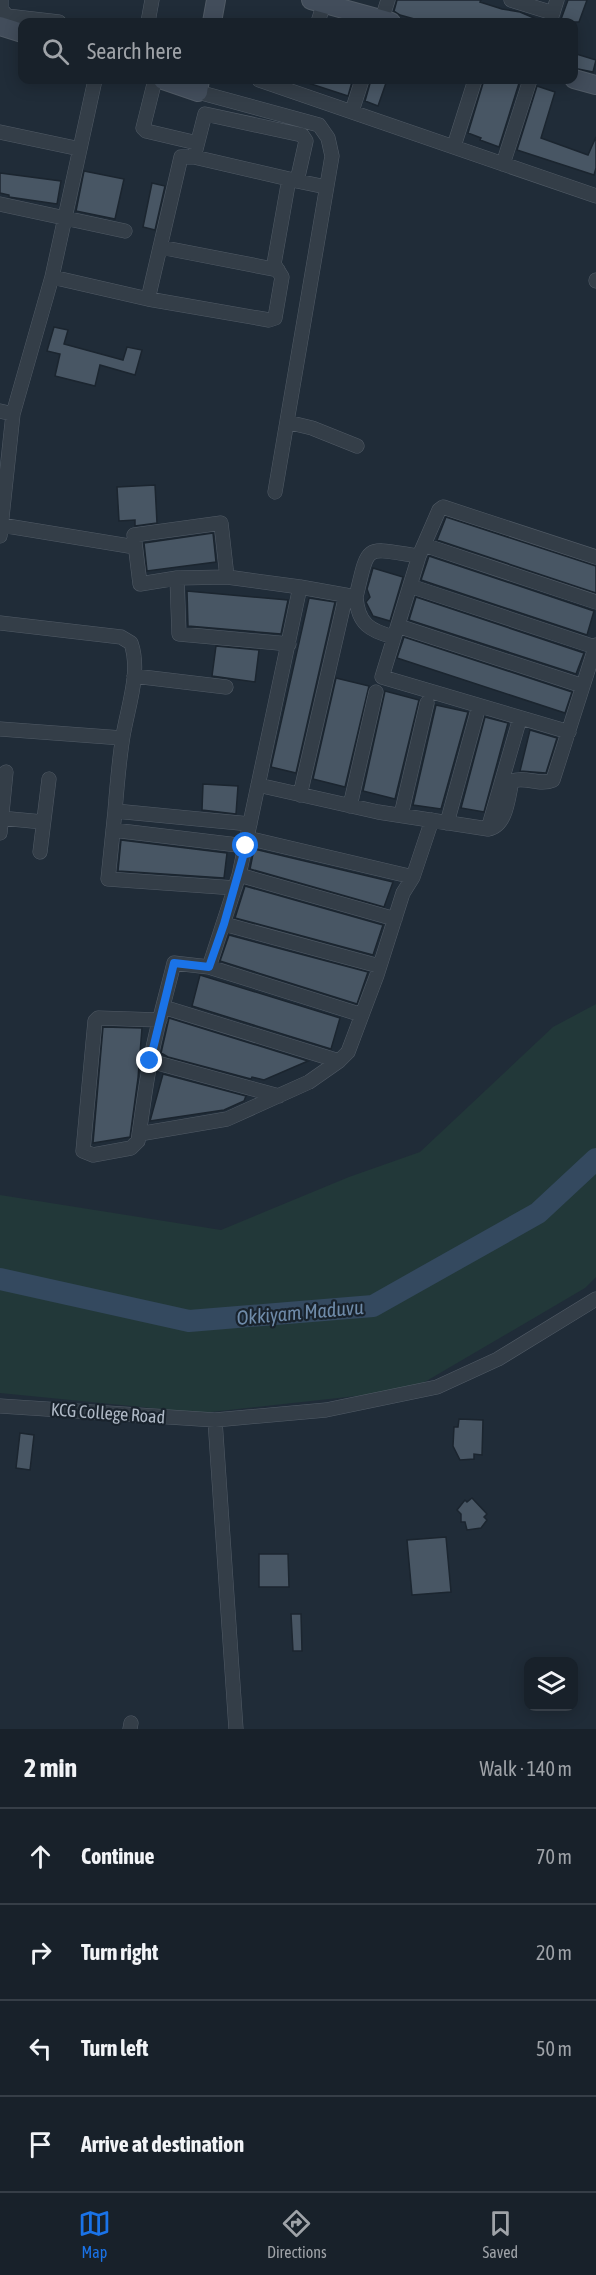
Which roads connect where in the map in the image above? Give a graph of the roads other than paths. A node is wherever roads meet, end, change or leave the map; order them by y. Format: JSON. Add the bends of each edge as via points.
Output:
{"nodes":[{"id":1,"x":2,"y":0,"type":"edge"},
{"id":2,"x":152,"y":0,"type":"edge"},
{"id":3,"x":216,"y":0,"type":"edge"},
{"id":4,"x":388,"y":0,"type":"edge"},
{"id":5,"x":511,"y":0,"type":"edge"},
{"id":6,"x":320,"y":1,"type":"edge"},
{"id":7,"x":553,"y":12,"type":"edge"},
{"id":8,"x":25,"y":18,"type":"edge"},
{"id":9,"x":149,"y":18,"type":"edge"},
{"id":10,"x":213,"y":18,"type":"edge"},
{"id":11,"x":318,"y":18,"type":"edge"},
{"id":12,"x":372,"y":18,"type":"edge"},
{"id":13,"x":385,"y":18,"type":"edge"},
{"id":14,"x":0,"y":26,"type":"edge"},
{"id":15,"x":18,"y":32,"type":"edge"},
{"id":16,"x":578,"y":80,"type":"edge"},
{"id":17,"x":94,"y":84,"type":"edge"},
{"id":18,"x":154,"y":84,"type":"edge"},
{"id":19,"x":361,"y":84,"type":"edge"},
{"id":20,"x":474,"y":84,"type":"edge"},
{"id":21,"x":529,"y":84,"type":"edge"},
{"id":22,"x":596,"y":85,"type":"edge"},
{"id":23,"x":199,"y":86,"type":"edge"},
{"id":24,"x":298,"y":86,"type":"edge"},
{"id":25,"x":352,"y":111,"type":"junction"},
{"id":26,"x":0,"y":132,"type":"edge"},
{"id":27,"x":197,"y":143,"type":"junction"},
{"id":28,"x":454,"y":146,"type":"junction"},
{"id":29,"x":80,"y":149,"type":"junction"},
{"id":30,"x":194,"y":157,"type":"junction"},
{"id":31,"x":503,"y":164,"type":"junction"},
{"id":32,"x":293,"y":180,"type":"junction"},
{"id":33,"x":326,"y":187,"type":"junction"},
{"id":34,"x":596,"y":196,"type":"edge"},
{"id":35,"x":0,"y":204,"type":"edge"},
{"id":36,"x":65,"y":218,"type":"junction"},
{"id":37,"x":126,"y":231,"type":"dead end"},
{"id":38,"x":160,"y":247,"type":"junction"},
{"id":39,"x":278,"y":270,"type":"junction"},
{"id":40,"x":52,"y":277,"type":"junction"},
{"id":41,"x":148,"y":299,"type":"junction"},
{"id":42,"x":6,"y":413,"type":"edge"},
{"id":43,"x":287,"y":422,"type":"junction"},
{"id":44,"x":357,"y":446,"type":"dead end"},
{"id":45,"x":275,"y":492,"type":"dead end"},
{"id":46,"x":1,"y":531,"type":"edge"},
{"id":47,"x":135,"y":547,"type":"junction"},
{"id":48,"x":421,"y":550,"type":"junction"},
{"id":49,"x":596,"y":557,"type":"edge"},
{"id":50,"x":227,"y":577,"type":"junction"},
{"id":51,"x":177,"y":578,"type":"junction"},
{"id":52,"x":410,"y":586,"type":"junction"},
{"id":53,"x":300,"y":587,"type":"junction"},
{"id":54,"x":351,"y":596,"type":"junction"},
{"id":55,"x":596,"y":602,"type":"edge"},
{"id":56,"x":0,"y":623,"type":"edge"},
{"id":57,"x":396,"y":631,"type":"junction"},
{"id":58,"x":289,"y":644,"type":"junction"},
{"id":59,"x":596,"y":646,"type":"edge"},
{"id":60,"x":134,"y":676,"type":"junction"},
{"id":61,"x":583,"y":686,"type":"junction"},
{"id":62,"x":226,"y":687,"type":"dead end"},
{"id":63,"x":376,"y":692,"type":"dead end"},
{"id":64,"x":427,"y":703,"type":"dead end"},
{"id":65,"x":479,"y":705,"type":"junction"},
{"id":66,"x":520,"y":717,"type":"junction"},
{"id":67,"x":0,"y":729,"type":"edge"},
{"id":68,"x":569,"y":732,"type":"junction"},
{"id":69,"x":122,"y":738,"type":"junction"},
{"id":70,"x":6,"y":772,"type":"dead end"},
{"id":71,"x":49,"y":779,"type":"dead end"},
{"id":72,"x":258,"y":785,"type":"junction"},
{"id":73,"x":300,"y":795,"type":"junction"},
{"id":74,"x":350,"y":806,"type":"junction"},
{"id":75,"x":115,"y":811,"type":"junction"},
{"id":76,"x":401,"y":815,"type":"junction"},
{"id":77,"x":1,"y":818,"type":"edge"},
{"id":78,"x":432,"y":820,"type":"junction"},
{"id":79,"x":43,"y":822,"type":"junction"},
{"id":80,"x":447,"y":823,"type":"junction"},
{"id":81,"x":250,"y":824,"type":"junction"},
{"id":82,"x":488,"y":829,"type":"junction"},
{"id":83,"x":117,"y":831,"type":"junction"},
{"id":84,"x":0,"y":833,"type":"edge"},
{"id":85,"x":247,"y":842,"type":"junction"},
{"id":86,"x":40,"y":852,"type":"dead end"},
{"id":87,"x":413,"y":877,"type":"junction"},
{"id":88,"x":237,"y":882,"type":"junction"},
{"id":89,"x":394,"y":919,"type":"junction"},
{"id":90,"x":224,"y":924,"type":"junction"},
{"id":91,"x":380,"y":966,"type":"junction"},
{"id":92,"x":209,"y":967,"type":"junction"},
{"id":93,"x":162,"y":1013,"type":"junction"},
{"id":94,"x":362,"y":1015,"type":"junction"},
{"id":95,"x":150,"y":1061,"type":"junction"},
{"id":96,"x":339,"y":1061,"type":"junction"},
{"id":97,"x":279,"y":1096,"type":"junction"},
{"id":98,"x":139,"y":1134,"type":"junction"},
{"id":99,"x":596,"y":1299,"type":"edge"},
{"id":100,"x":0,"y":1406,"type":"edge"},
{"id":101,"x":215,"y":1420,"type":"junction"},
{"id":102,"x":236,"y":1729,"type":"edge"}],
"edges":[{"from":1,"to":8,"type":"street","via":[[3,14]]},
{"from":2,"to":9,"type":"street"},
{"from":3,"to":10,"type":"street"},
{"from":4,"to":13,"type":"street"},
{"from":5,"to":7,"type":"street"},
{"from":6,"to":11,"type":"street"},
{"from":6,"to":12,"type":"street"},
{"from":14,"to":15,"type":"street"},
{"from":16,"to":22,"type":"street"},
{"from":17,"to":29,"type":"street"},
{"from":18,"to":27,"type":"street","via":[[142,128]]},
{"from":19,"to":25,"type":"street"},
{"from":20,"to":28,"type":"street"},
{"from":21,"to":31,"type":"street"},
{"from":23,"to":33,"type":"street","via":[[319,125],[328,138],[332,156]]},
{"from":24,"to":25,"type":"street"},
{"from":25,"to":28,"type":"street"},
{"from":26,"to":29,"type":"street"},
{"from":27,"to":30,"type":"street"},
{"from":27,"to":32,"type":"street","via":[[205,114],[302,135],[306,141]]},
{"from":28,"to":31,"type":"street"},
{"from":29,"to":36,"type":"street"},
{"from":30,"to":32,"type":"street"},
{"from":30,"to":38,"type":"street","via":[[179,160]]},
{"from":31,"to":34,"type":"street"},
{"from":32,"to":33,"type":"street"},
{"from":32,"to":39,"type":"street","via":[[274,264]]},
{"from":33,"to":43,"type":"street"},
{"from":35,"to":36,"type":"street"},
{"from":36,"to":37,"type":"street"},
{"from":36,"to":40,"type":"street"},
{"from":38,"to":39,"type":"street"},
{"from":38,"to":41,"type":"street"},
{"from":39,"to":41,"type":"street","via":[[282,277],[276,313],[275,318],[268,320]]},
{"from":40,"to":41,"type":"street"},
{"from":40,"to":42,"type":"street"},
{"from":42,"to":46,"type":"street"},
{"from":43,"to":44,"type":"street"},
{"from":43,"to":45,"type":"street"},
{"from":46,"to":47,"type":"street"},
{"from":47,"to":50,"type":"street","via":[[134,535],[221,523]]},
{"from":47,"to":51,"type":"street","via":[[140,584]]},
{"from":48,"to":49,"type":"street","via":[[443,507]]},
{"from":48,"to":52,"type":"street"},
{"from":48,"to":54,"type":"street","via":[[374,551],[365,557]]},
{"from":48,"to":55,"type":"street"},
{"from":50,"to":51,"type":"street"},
{"from":50,"to":53,"type":"street"},
{"from":51,"to":58,"type":"street","via":[[179,634]]},
{"from":52,"to":57,"type":"street"},
{"from":52,"to":59,"type":"street"},
{"from":53,"to":54,"type":"street"},
{"from":53,"to":58,"type":"street"},
{"from":54,"to":57,"type":"street","via":[[366,625],[376,632]]},
{"from":54,"to":73,"type":"street"},
{"from":56,"to":60,"type":"street","via":[[121,637],[131,643],[135,654]]},
{"from":57,"to":61,"type":"street"},
{"from":57,"to":65,"type":"street","via":[[382,677]]},
{"from":58,"to":72,"type":"street"},
{"from":59,"to":61,"type":"street"},
{"from":60,"to":62,"type":"street"},
{"from":60,"to":69,"type":"street"},
{"from":61,"to":68,"type":"street"},
{"from":63,"to":74,"type":"street"},
{"from":64,"to":76,"type":"street"},
{"from":65,"to":66,"type":"street"},
{"from":65,"to":80,"type":"street"},
{"from":66,"to":68,"type":"street"},
{"from":66,"to":82,"type":"street"},
{"from":67,"to":69,"type":"street"},
{"from":68,"to":82,"type":"street","via":[[553,780],[512,781],[501,822]]},
{"from":69,"to":75,"type":"street"},
{"from":70,"to":77,"type":"street"},
{"from":71,"to":79,"type":"street"},
{"from":72,"to":73,"type":"street"},
{"from":72,"to":81,"type":"street"},
{"from":73,"to":74,"type":"street"},
{"from":74,"to":76,"type":"street"},
{"from":75,"to":81,"type":"street"},
{"from":75,"to":83,"type":"street"},
{"from":76,"to":78,"type":"street"},
{"from":77,"to":79,"type":"street"},
{"from":77,"to":84,"type":"street"},
{"from":78,"to":80,"type":"street"},
{"from":78,"to":87,"type":"street"},
{"from":79,"to":86,"type":"street"},
{"from":80,"to":82,"type":"street"},
{"from":81,"to":85,"type":"street"},
{"from":83,"to":85,"type":"street"},
{"from":83,"to":88,"type":"street","via":[[108,879]]},
{"from":85,"to":87,"type":"street"},
{"from":85,"to":88,"type":"street"},
{"from":87,"to":89,"type":"street"},
{"from":88,"to":89,"type":"street"},
{"from":88,"to":90,"type":"street"},
{"from":89,"to":91,"type":"street"},
{"from":90,"to":91,"type":"street"},
{"from":90,"to":92,"type":"street"},
{"from":91,"to":94,"type":"street"},
{"from":92,"to":93,"type":"street","via":[[174,963]]},
{"from":92,"to":94,"type":"street"},
{"from":93,"to":95,"type":"street"},
{"from":93,"to":96,"type":"street"},
{"from":93,"to":98,"type":"street","via":[[95,1021],[83,1151],[93,1155],[131,1148]]},
{"from":94,"to":96,"type":"street","via":[[348,1052]]},
{"from":95,"to":97,"type":"street"},
{"from":95,"to":98,"type":"street"},
{"from":96,"to":97,"type":"street","via":[[309,1083]]},
{"from":97,"to":98,"type":"street","via":[[227,1119]]},
{"from":99,"to":101,"type":"street","name":"KCG College Road","via":[[498,1359],[437,1387],[326,1410]]},
{"from":100,"to":101,"type":"street","name":"KCG College Road"},
{"from":101,"to":102,"type":"street"}]}
